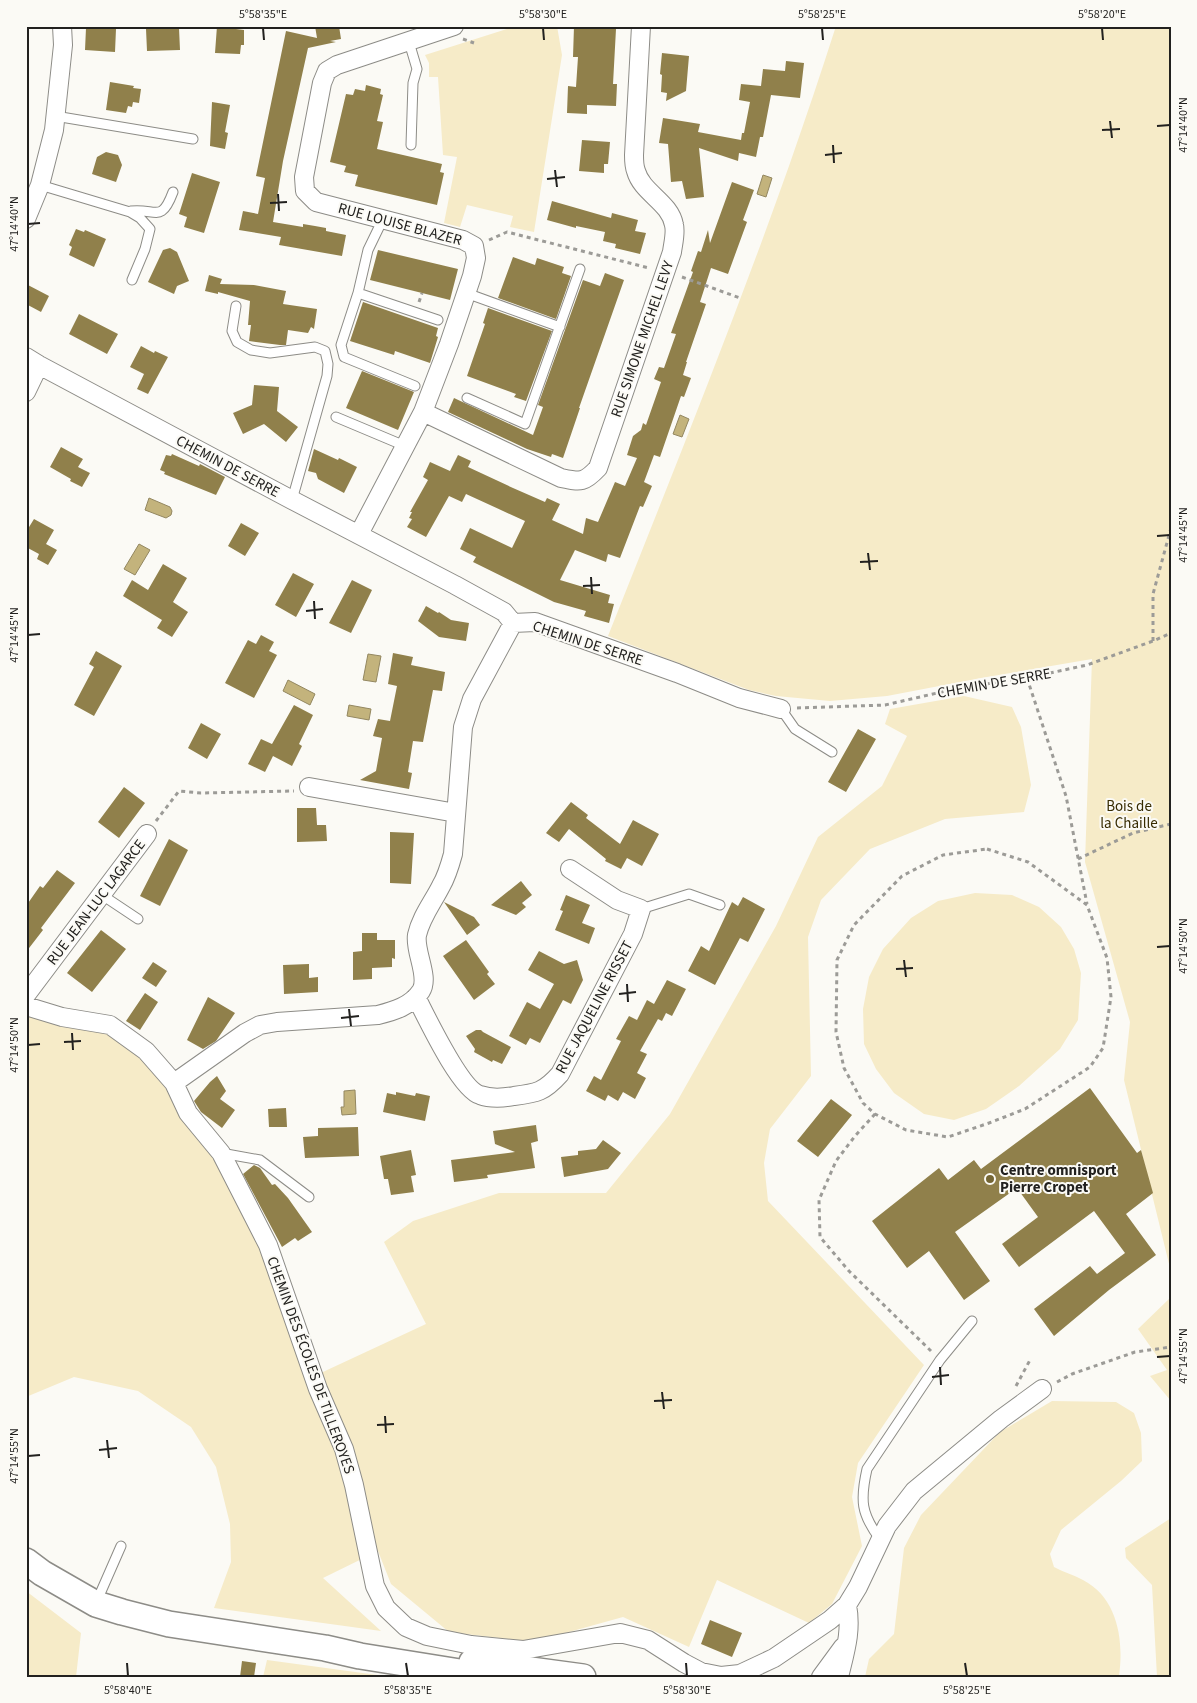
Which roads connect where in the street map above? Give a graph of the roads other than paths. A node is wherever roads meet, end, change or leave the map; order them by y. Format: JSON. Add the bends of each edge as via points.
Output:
{"nodes":[{"id":1,"x":62,"y":26,"type":"edge"},
{"id":2,"x":454,"y":26,"type":"edge"},
{"id":3,"x":641,"y":26,"type":"edge"},
{"id":4,"x":408,"y":42,"type":"junction"},
{"id":5,"x":55,"y":116,"type":"junction"},
{"id":6,"x":193,"y":139,"type":"dead end"},
{"id":7,"x":411,"y":145,"type":"dead end"},
{"id":8,"x":40,"y":184,"type":"junction"},
{"id":9,"x":172,"y":192,"type":"dead end"},
{"id":10,"x":130,"y":212,"type":"junction"},
{"id":11,"x":26,"y":219,"type":"edge"},
{"id":12,"x":383,"y":219,"type":"junction"},
{"id":13,"x":580,"y":269,"type":"dead end"},
{"id":14,"x":132,"y":280,"type":"dead end"},
{"id":15,"x":358,"y":293,"type":"junction"},
{"id":16,"x":466,"y":293,"type":"junction"},
{"id":17,"x":236,"y":306,"type":"dead end"},
{"id":18,"x":438,"y":320,"type":"dead end"},
{"id":19,"x":560,"y":327,"type":"junction"},
{"id":20,"x":33,"y":361,"type":"edge"},
{"id":21,"x":415,"y":386,"type":"dead end"},
{"id":22,"x":26,"y":392,"type":"edge"},
{"id":23,"x":468,"y":398,"type":"dead end"},
{"id":24,"x":423,"y":412,"type":"junction"},
{"id":25,"x":336,"y":417,"type":"dead end"},
{"id":26,"x":405,"y":446,"type":"junction"},
{"id":27,"x":292,"y":500,"type":"junction"},
{"id":28,"x":359,"y":534,"type":"junction"},
{"id":29,"x":514,"y":623,"type":"junction"},
{"id":30,"x":781,"y":709,"type":"joint"},
{"id":31,"x":832,"y":752,"type":"dead end"},
{"id":32,"x":310,"y":787,"type":"road end"},
{"id":33,"x":456,"y":813,"type":"junction"},
{"id":34,"x":147,"y":834,"type":"road end"},
{"id":35,"x":570,"y":869,"type":"dead end"},
{"id":36,"x":102,"y":895,"type":"junction"},
{"id":37,"x":720,"y":905,"type":"dead end"},
{"id":38,"x":641,"y":909,"type":"junction"},
{"id":39,"x":138,"y":919,"type":"dead end"},
{"id":40,"x":26,"y":995,"type":"edge"},
{"id":41,"x":416,"y":997,"type":"junction"},
{"id":42,"x":26,"y":1006,"type":"edge"},
{"id":43,"x":174,"y":1083,"type":"junction"},
{"id":44,"x":221,"y":1153,"type":"junction"},
{"id":45,"x":310,"y":1197,"type":"dead end"},
{"id":46,"x":972,"y":1321,"type":"dead end"},
{"id":47,"x":1042,"y":1389,"type":"road end"},
{"id":48,"x":880,"y":1539,"type":"junction"},
{"id":49,"x":121,"y":1546,"type":"dead end"},
{"id":50,"x":26,"y":1560,"type":"edge"},
{"id":51,"x":96,"y":1604,"type":"junction"},
{"id":52,"x":847,"y":1605,"type":"junction"},
{"id":53,"x":847,"y":1640,"type":"junction"},
{"id":54,"x":325,"y":1648,"type":"junction"},
{"id":55,"x":491,"y":1677,"type":"edge"},
{"id":56,"x":583,"y":1677,"type":"edge"},
{"id":57,"x":821,"y":1677,"type":"edge"},
{"id":58,"x":839,"y":1677,"type":"edge"}],
"edges":[{"from":1,"to":5,"type":"street"},
{"from":2,"to":4,"type":"street","name":"RUE LOUISE BLAZER"},
{"from":3,"to":24,"type":"street","name":"RUE SIMONE MICHEL LEVY","via":[[634,155],[636,171],[642,183],[670,212],[674,225],[672,252],[598,468],[578,482],[561,478]]},
{"from":4,"to":7,"type":"lane","via":[[417,69],[412,83]]},
{"from":4,"to":12,"type":"street","name":"RUE LOUISE BLAZER","via":[[326,71],[304,176],[305,191],[316,202]]},
{"from":5,"to":6,"type":"lane"},
{"from":5,"to":8,"type":"street"},
{"from":8,"to":10,"type":"lane"},
{"from":8,"to":11,"type":"street"},
{"from":9,"to":10,"type":"lane","via":[[164,210],[158,213]]},
{"from":10,"to":14,"type":"lane","via":[[150,229]]},
{"from":12,"to":15,"type":"lane","via":[[368,250]]},
{"from":12,"to":16,"type":"street","name":"RUE LOUISE BLAZER","via":[[464,240],[474,246],[476,258]]},
{"from":13,"to":19,"type":"lane"},
{"from":15,"to":18,"type":"lane"},
{"from":15,"to":21,"type":"lane","via":[[341,345],[344,357]]},
{"from":16,"to":19,"type":"lane"},
{"from":16,"to":24,"type":"street","name":"RUE LOUISE BLAZER"},
{"from":17,"to":27,"type":"lane","via":[[232,332],[237,342],[251,350],[270,353],[315,347],[325,351],[327,376]]},
{"from":19,"to":23,"type":"lane","via":[[525,424]]},
{"from":20,"to":22,"type":"street"},
{"from":20,"to":27,"type":"street","name":"CHEMIN DE SERRE"},
{"from":24,"to":26,"type":"street","name":"RUE LOUISE BLAZER"},
{"from":25,"to":26,"type":"lane"},
{"from":26,"to":28,"type":"street","name":"RUE LOUISE BLAZER"},
{"from":27,"to":28,"type":"street","name":"CHEMIN DE SERRE"},
{"from":28,"to":29,"type":"street","name":"CHEMIN DE SERRE","via":[[504,612]]},
{"from":29,"to":30,"type":"street","name":"CHEMIN DE SERRE","via":[[535,622],[739,698]]},
{"from":29,"to":33,"type":"street","via":[[472,700],[463,727]]},
{"from":30,"to":31,"type":"lane","via":[[796,729]]},
{"from":32,"to":33,"type":"street"},
{"from":33,"to":41,"type":"street","via":[[448,871],[417,936],[423,977],[422,989]]},
{"from":34,"to":36,"type":"street","name":"RUE JEAN-LUC LAGARCE"},
{"from":35,"to":38,"type":"street","via":[[617,900]]},
{"from":36,"to":39,"type":"lane"},
{"from":36,"to":40,"type":"street","name":"RUE JEAN-LUC LAGARCE"},
{"from":37,"to":38,"type":"lane","via":[[688,894]]},
{"from":38,"to":41,"type":"street","name":"RUE JAQUELINE RISSET","via":[[633,934],[560,1074],[550,1086],[536,1093],[499,1098],[478,1095],[466,1086]]},
{"from":41,"to":43,"type":"street","via":[[394,1011],[378,1015],[260,1025]]},
{"from":42,"to":43,"type":"street","name":"CHEMIN DES ÉCOLES DE TILLEROYES","via":[[62,1017],[110,1024],[146,1051]]},
{"from":43,"to":44,"type":"street","name":"CHEMIN DES ÉCOLES DE TILLEROYES","via":[[188,1113]]},
{"from":44,"to":45,"type":"lane","via":[[260,1160]]},
{"from":44,"to":52,"type":"street","name":"CHEMIN DES ÉCOLES DE TILLEROYES","via":[[268,1245],[318,1389],[344,1449],[375,1586],[386,1608],[406,1627],[427,1636],[471,1645],[523,1650],[620,1633],[648,1640],[701,1672],[721,1676],[740,1674],[774,1658]]},
{"from":46,"to":48,"type":"lane","via":[[940,1360],[868,1469],[862,1490],[863,1510]]},
{"from":47,"to":48,"type":"street","name":"CHEMIN DES ÉCOLES DE TILLEROYES","via":[[914,1491]]},
{"from":48,"to":52,"type":"street","name":"CHEMIN DES ÉCOLES DE TILLEROYES"},
{"from":49,"to":51,"type":"lane"},
{"from":50,"to":51,"type":"main road"},
{"from":51,"to":54,"type":"main road","via":[[169,1624]]},
{"from":52,"to":53,"type":"street","via":[[850,1620]]},
{"from":53,"to":57,"type":"street"},
{"from":53,"to":58,"type":"street"},
{"from":54,"to":55,"type":"main road"},
{"from":54,"to":56,"type":"main road","via":[[358,1646]]}]}
